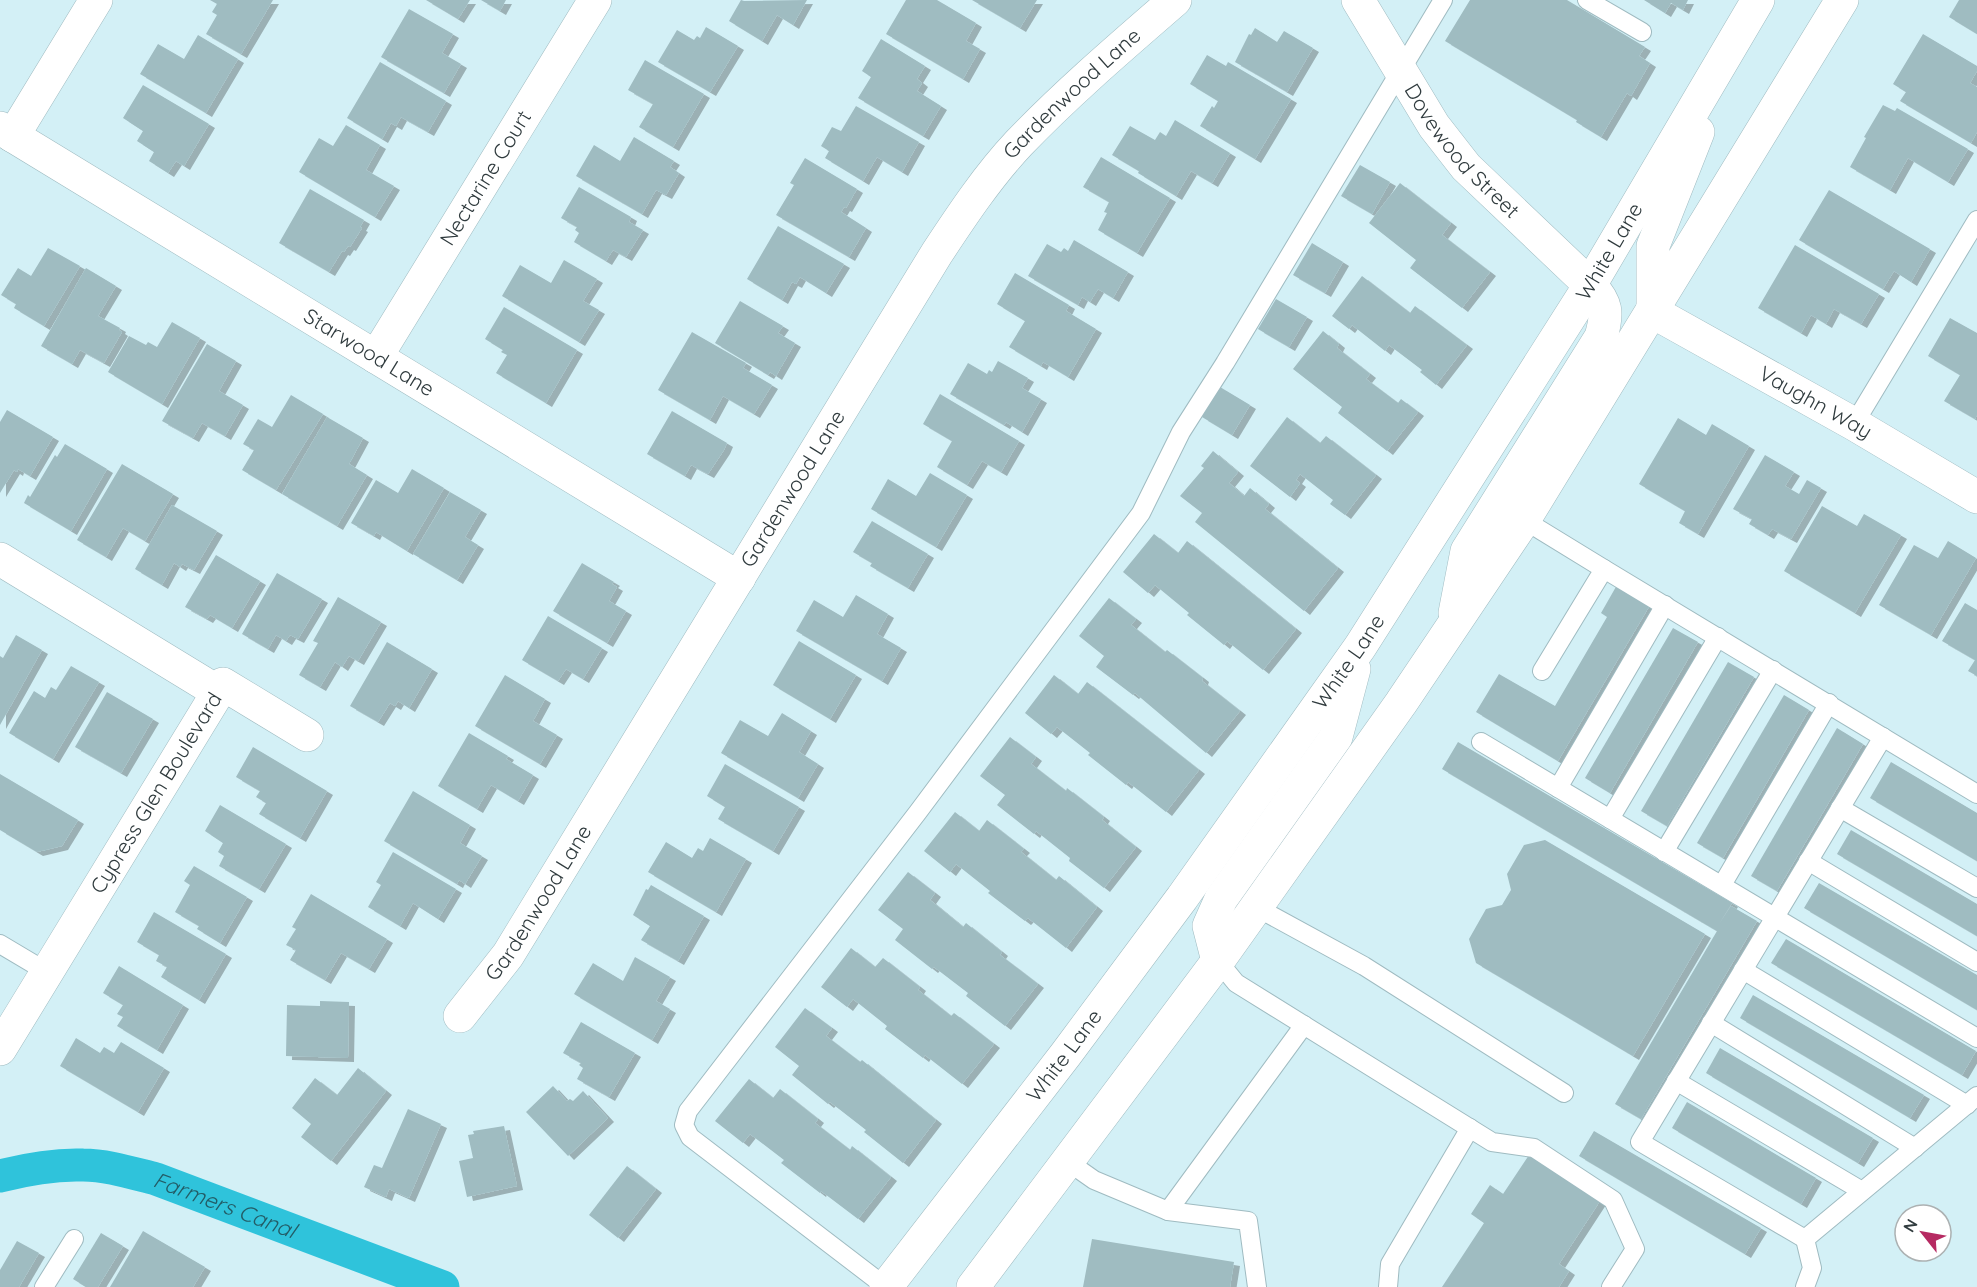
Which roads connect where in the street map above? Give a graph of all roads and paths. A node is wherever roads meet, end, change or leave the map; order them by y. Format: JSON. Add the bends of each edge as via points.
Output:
{"nodes":[{"id":1,"x":96,"y":0,"type":"edge"},
{"id":2,"x":595,"y":0,"type":"edge"},
{"id":3,"x":1175,"y":0,"type":"edge"},
{"id":4,"x":1358,"y":0,"type":"edge"},
{"id":5,"x":1443,"y":0,"type":"edge"},
{"id":6,"x":1587,"y":0,"type":"edge"},
{"id":7,"x":1758,"y":0,"type":"edge"},
{"id":8,"x":1842,"y":0,"type":"edge"},
{"id":9,"x":1642,"y":33,"type":"dead end"},
{"id":10,"x":1738,"y":33,"type":"junction"},
{"id":11,"x":1401,"y":70,"type":"junction"},
{"id":12,"x":7,"y":132,"type":"edge"},
{"id":13,"x":1977,"y":220,"type":"edge"},
{"id":14,"x":1590,"y":285,"type":"junction"},
{"id":15,"x":1653,"y":312,"type":"junction"},
{"id":16,"x":376,"y":357,"type":"junction"},
{"id":17,"x":1854,"y":424,"type":"junction"},
{"id":18,"x":1977,"y":498,"type":"edge"},
{"id":19,"x":1524,"y":520,"type":"junction"},
{"id":20,"x":0,"y":559,"type":"edge"},
{"id":21,"x":1605,"y":569,"type":"junction"},
{"id":22,"x":739,"y":578,"type":"junction"},
{"id":23,"x":1665,"y":605,"type":"junction"},
{"id":24,"x":1452,"y":627,"type":"junction"},
{"id":25,"x":1718,"y":637,"type":"junction"},
{"id":26,"x":1360,"y":647,"type":"junction"},
{"id":27,"x":1773,"y":670,"type":"junction"},
{"id":28,"x":1542,"y":671,"type":"dead end"},
{"id":29,"x":218,"y":692,"type":"junction"},
{"id":30,"x":1829,"y":703,"type":"junction"},
{"id":31,"x":307,"y":735,"type":"dead end"},
{"id":32,"x":1883,"y":737,"type":"junction"},
{"id":33,"x":1481,"y":742,"type":"dead end"},
{"id":34,"x":1558,"y":788,"type":"junction"},
{"id":35,"x":1977,"y":794,"type":"edge"},
{"id":36,"x":1840,"y":808,"type":"junction"},
{"id":37,"x":1610,"y":819,"type":"junction"},
{"id":38,"x":1665,"y":852,"type":"junction"},
{"id":39,"x":1808,"y":861,"type":"junction"},
{"id":40,"x":1722,"y":885,"type":"junction"},
{"id":41,"x":1977,"y":888,"type":"edge"},
{"id":42,"x":1256,"y":907,"type":"junction"},
{"id":43,"x":1774,"y":917,"type":"junction"},
{"id":44,"x":0,"y":944,"type":"edge"},
{"id":45,"x":1218,"y":961,"type":"junction"},
{"id":46,"x":1977,"y":962,"type":"edge"},
{"id":47,"x":1743,"y":970,"type":"junction"},
{"id":48,"x":47,"y":972,"type":"junction"},
{"id":49,"x":460,"y":1016,"type":"dead end"},
{"id":50,"x":1711,"y":1023,"type":"junction"},
{"id":51,"x":1304,"y":1026,"type":"junction"},
{"id":52,"x":1977,"y":1038,"type":"edge"},
{"id":53,"x":0,"y":1049,"type":"edge"},
{"id":54,"x":1676,"y":1081,"type":"junction"},
{"id":55,"x":1564,"y":1093,"type":"dead end"},
{"id":56,"x":1972,"y":1101,"type":"edge"},
{"id":57,"x":1470,"y":1128,"type":"junction"},
{"id":58,"x":1915,"y":1148,"type":"junction"},
{"id":59,"x":1067,"y":1161,"type":"junction"},
{"id":60,"x":1862,"y":1191,"type":"junction"},
{"id":61,"x":1168,"y":1211,"type":"junction"},
{"id":62,"x":74,"y":1239,"type":"dead end"},
{"id":63,"x":1805,"y":1239,"type":"junction"},
{"id":64,"x":44,"y":1287,"type":"edge"},
{"id":65,"x":886,"y":1287,"type":"edge"},
{"id":66,"x":973,"y":1287,"type":"edge"},
{"id":67,"x":1257,"y":1287,"type":"edge"},
{"id":68,"x":1388,"y":1287,"type":"edge"},
{"id":69,"x":1611,"y":1287,"type":"edge"},
{"id":70,"x":1805,"y":1287,"type":"edge"}],
"edges":[{"from":1,"to":12,"type":"street"},
{"from":2,"to":16,"type":"street","name":"Nectarine Court"},
{"from":3,"to":22,"type":"street","name":"Gardenwood Lane","via":[[1019,143],[971,201]]},
{"from":4,"to":11,"type":"street","name":"Dovewood Street"},
{"from":5,"to":11,"type":"lane"},
{"from":6,"to":9,"type":"lane"},
{"from":7,"to":10,"type":"street","name":"White Lane"},
{"from":8,"to":15,"type":"street"},
{"from":10,"to":14,"type":"street","name":"White Lane"},
{"from":10,"to":15,"type":"street","via":[[1653,246]]},
{"from":11,"to":14,"type":"street","name":"Dovewood Street","via":[[1434,126],[1466,167]]},
{"from":11,"to":65,"type":"lane","via":[[1181,432],[1141,513],[688,1111],[684,1125],[690,1137]]},
{"from":12,"to":16,"type":"street","name":"Starwood Lane"},
{"from":13,"to":17,"type":"lane"},
{"from":14,"to":24,"type":"street","name":"Dovewood Street","via":[[1602,297],[1606,317],[1601,337],[1467,551]]},
{"from":14,"to":26,"type":"street","name":"White Lane"},
{"from":15,"to":17,"type":"street","name":"Vaughn Way"},
{"from":15,"to":19,"type":"street"},
{"from":16,"to":22,"type":"street","name":"Starwood Lane"},
{"from":17,"to":18,"type":"street","name":"Vaughn Way"},
{"from":19,"to":21,"type":"lane"},
{"from":19,"to":24,"type":"street"},
{"from":20,"to":29,"type":"street","name":"Cypress Glen Boulevard"},
{"from":21,"to":23,"type":"lane"},
{"from":21,"to":28,"type":"lane"},
{"from":22,"to":49,"type":"street","name":"Gardenwood Lane","via":[[508,955]]},
{"from":23,"to":25,"type":"lane"},
{"from":23,"to":34,"type":"lane"},
{"from":24,"to":42,"type":"street"},
{"from":25,"to":27,"type":"lane"},
{"from":25,"to":37,"type":"lane"},
{"from":26,"to":45,"type":"street","via":[[1336,736],[1221,899],[1209,926]]},
{"from":26,"to":65,"type":"street","name":"White Lane","via":[[1182,898]]},
{"from":27,"to":30,"type":"lane"},
{"from":27,"to":38,"type":"lane"},
{"from":29,"to":31,"type":"street","via":[[223,684]]},
{"from":29,"to":48,"type":"street","name":"Cypress Glen Boulevard"},
{"from":30,"to":32,"type":"lane"},
{"from":30,"to":40,"type":"lane"},
{"from":32,"to":35,"type":"lane"},
{"from":32,"to":36,"type":"lane"},
{"from":33,"to":34,"type":"lane"},
{"from":34,"to":37,"type":"lane"},
{"from":36,"to":39,"type":"lane"},
{"from":36,"to":41,"type":"lane"},
{"from":37,"to":38,"type":"lane"},
{"from":38,"to":40,"type":"lane"},
{"from":39,"to":43,"type":"lane"},
{"from":39,"to":46,"type":"lane"},
{"from":40,"to":43,"type":"lane"},
{"from":42,"to":45,"type":"street"},
{"from":42,"to":55,"type":"lane","via":[[1364,966]]},
{"from":43,"to":47,"type":"lane"},
{"from":43,"to":52,"type":"lane"},
{"from":44,"to":48,"type":"lane"},
{"from":45,"to":51,"type":"lane","via":[[1236,983]]},
{"from":45,"to":59,"type":"street"},
{"from":47,"to":50,"type":"lane"},
{"from":47,"to":56,"type":"lane"},
{"from":48,"to":53,"type":"street","name":"Cypress Glen Boulevard"},
{"from":50,"to":54,"type":"lane"},
{"from":50,"to":58,"type":"lane"},
{"from":51,"to":57,"type":"lane"},
{"from":51,"to":61,"type":"lane"},
{"from":54,"to":60,"type":"lane"},
{"from":54,"to":63,"type":"lane","via":[[1640,1142]]},
{"from":56,"to":58,"type":"lane"},
{"from":57,"to":68,"type":"lane","via":[[1390,1264]]},
{"from":57,"to":69,"type":"lane","via":[[1492,1142],[1534,1148],[1613,1200],[1635,1249]]},
{"from":58,"to":60,"type":"lane"},
{"from":59,"to":61,"type":"lane","via":[[1094,1180]]},
{"from":59,"to":66,"type":"street"},
{"from":60,"to":63,"type":"lane"},
{"from":61,"to":67,"type":"lane","via":[[1248,1221]]},
{"from":62,"to":64,"type":"lane"},
{"from":63,"to":70,"type":"lane","via":[[1812,1268]]}]}
